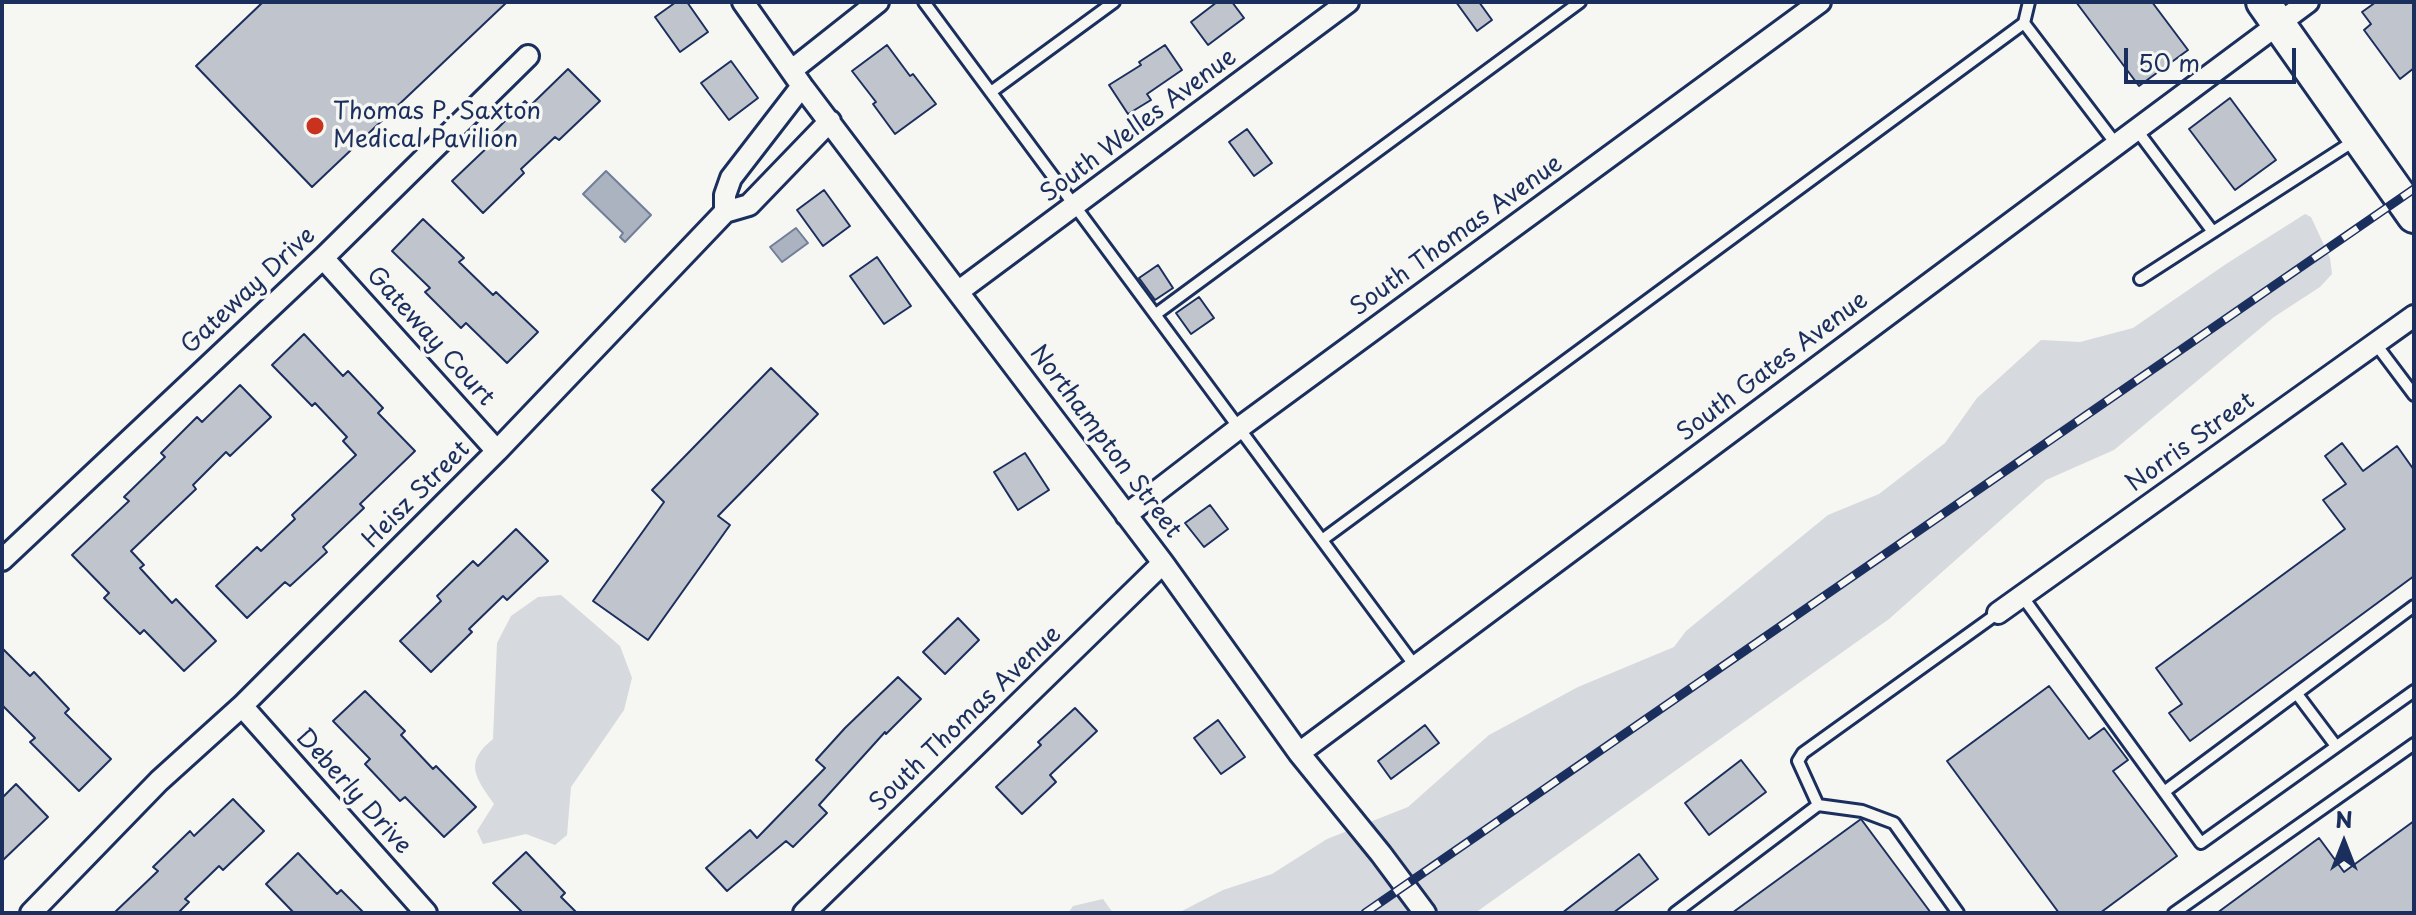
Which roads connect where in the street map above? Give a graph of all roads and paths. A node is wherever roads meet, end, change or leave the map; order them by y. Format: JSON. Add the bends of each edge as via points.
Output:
{"nodes":[{"id":1,"x":743,"y":2,"type":"edge"},
{"id":2,"x":878,"y":2,"type":"edge"},
{"id":3,"x":924,"y":2,"type":"edge"},
{"id":4,"x":1114,"y":2,"type":"edge"},
{"id":5,"x":1348,"y":2,"type":"edge"},
{"id":6,"x":1580,"y":2,"type":"edge"},
{"id":7,"x":1820,"y":2,"type":"edge"},
{"id":8,"x":2029,"y":2,"type":"edge"},
{"id":9,"x":2308,"y":2,"type":"edge"},
{"id":10,"x":2271,"y":13,"type":"edge"},
{"id":11,"x":2024,"y":23,"type":"junction"},
{"id":12,"x":528,"y":56,"type":"dead end"},
{"id":13,"x":797,"y":78,"type":"junction"},
{"id":14,"x":991,"y":92,"type":"junction"},
{"id":15,"x":830,"y":121,"type":"junction"},
{"id":16,"x":2136,"y":129,"type":"junction"},
{"id":17,"x":2358,"y":138,"type":"junction"},
{"id":18,"x":2116,"y":144,"type":"junction"},
{"id":19,"x":1076,"y":206,"type":"junction"},
{"id":20,"x":725,"y":212,"type":"junction"},
{"id":21,"x":2414,"y":216,"type":"edge"},
{"id":22,"x":2213,"y":232,"type":"junction"},
{"id":23,"x":323,"y":258,"type":"junction"},
{"id":24,"x":2140,"y":279,"type":"dead end"},
{"id":25,"x":959,"y":291,"type":"junction"},
{"id":26,"x":1156,"y":314,"type":"junction"},
{"id":27,"x":2414,"y":316,"type":"edge"},
{"id":28,"x":2375,"y":343,"type":"junction"},
{"id":29,"x":2414,"y":395,"type":"edge"},
{"id":30,"x":1239,"y":428,"type":"junction"},
{"id":31,"x":497,"y":451,"type":"junction"},
{"id":32,"x":1126,"y":515,"type":"junction"},
{"id":33,"x":1322,"y":540,"type":"junction"},
{"id":34,"x":2,"y":560,"type":"edge"},
{"id":35,"x":1163,"y":563,"type":"junction"},
{"id":36,"x":2022,"y":596,"type":"junction"},
{"id":37,"x":2414,"y":606,"type":"edge"},
{"id":38,"x":1998,"y":613,"type":"joint"},
{"id":39,"x":1415,"y":666,"type":"junction"},
{"id":40,"x":2414,"y":691,"type":"edge"},
{"id":41,"x":2297,"y":694,"type":"junction"},
{"id":42,"x":242,"y":706,"type":"junction"},
{"id":43,"x":2414,"y":744,"type":"edge"},
{"id":44,"x":2336,"y":746,"type":"junction"},
{"id":45,"x":1299,"y":753,"type":"junction"},
{"id":46,"x":2164,"y":792,"type":"junction"},
{"id":47,"x":1818,"y":805,"type":"junction"},
{"id":48,"x":33,"y":912,"type":"edge"},
{"id":49,"x":426,"y":913,"type":"edge"},
{"id":50,"x":804,"y":913,"type":"edge"},
{"id":51,"x":1425,"y":913,"type":"edge"},
{"id":52,"x":1675,"y":913,"type":"edge"},
{"id":53,"x":1958,"y":913,"type":"edge"},
{"id":54,"x":2174,"y":913,"type":"edge"}],
"edges":[{"from":1,"to":13,"type":"street","name":"Northampton Street"},
{"from":2,"to":13,"type":"street"},
{"from":3,"to":14,"type":"lane"},
{"from":4,"to":14,"type":"lane"},
{"from":5,"to":19,"type":"street","name":"South Welles Avenue"},
{"from":6,"to":26,"type":"lane"},
{"from":7,"to":30,"type":"street","name":"South Thomas Avenue"},
{"from":8,"to":11,"type":"lane"},
{"from":9,"to":10,"type":"street","name":"South Gates Avenue"},
{"from":10,"to":16,"type":"street","name":"South Gates Avenue"},
{"from":10,"to":17,"type":"main road"},
{"from":11,"to":18,"type":"lane"},
{"from":11,"to":33,"type":"lane"},
{"from":12,"to":23,"type":"street","name":"Gateway Drive"},
{"from":13,"to":15,"type":"street","name":"Northampton Street"},
{"from":13,"to":20,"type":"street","via":[[731,178]]},
{"from":14,"to":19,"type":"lane"},
{"from":15,"to":20,"type":"street","via":[[749,205]]},
{"from":15,"to":25,"type":"street","name":"Northampton Street"},
{"from":16,"to":18,"type":"street","name":"South Gates Avenue"},
{"from":16,"to":22,"type":"lane"},
{"from":17,"to":21,"type":"main road"},
{"from":17,"to":22,"type":"lane"},
{"from":18,"to":39,"type":"street","name":"South Gates Avenue"},
{"from":19,"to":25,"type":"street","name":"South Welles Avenue"},
{"from":19,"to":26,"type":"lane"},
{"from":20,"to":31,"type":"street","name":"Heisz Street"},
{"from":22,"to":24,"type":"lane"},
{"from":23,"to":31,"type":"street","name":"Gateway Court"},
{"from":23,"to":34,"type":"street","name":"Gateway Drive"},
{"from":25,"to":32,"type":"street","name":"Northampton Street"},
{"from":26,"to":30,"type":"lane"},
{"from":27,"to":28,"type":"street","name":"Norris Street"},
{"from":28,"to":29,"type":"lane"},
{"from":28,"to":36,"type":"street","name":"Norris Street"},
{"from":30,"to":32,"type":"street","name":"South Thomas Avenue"},
{"from":30,"to":33,"type":"lane"},
{"from":31,"to":42,"type":"street","name":"Heisz Street"},
{"from":32,"to":35,"type":"street","name":"Northampton Street"},
{"from":33,"to":39,"type":"lane"},
{"from":35,"to":45,"type":"street","name":"Northampton Street"},
{"from":35,"to":50,"type":"street","name":"South Thomas Avenue"},
{"from":36,"to":38,"type":"street","name":"Norris Street"},
{"from":36,"to":46,"type":"lane"},
{"from":37,"to":41,"type":"lane"},
{"from":38,"to":47,"type":"lane","via":[[1803,753],[1798,761]]},
{"from":39,"to":45,"type":"street","name":"South Gates Avenue"},
{"from":40,"to":44,"type":"lane"},
{"from":41,"to":44,"type":"lane"},
{"from":41,"to":46,"type":"lane"},
{"from":42,"to":48,"type":"street","name":"Heisz Street","via":[[159,781]]},
{"from":42,"to":49,"type":"street","name":"Deberly Drive"},
{"from":43,"to":54,"type":"lane"},
{"from":44,"to":46,"type":"lane","via":[[2201,843]]},
{"from":45,"to":51,"type":"street","name":"Northampton Street"},
{"from":47,"to":52,"type":"lane"},
{"from":47,"to":53,"type":"lane","via":[[1862,811],[1894,823]]}]}
